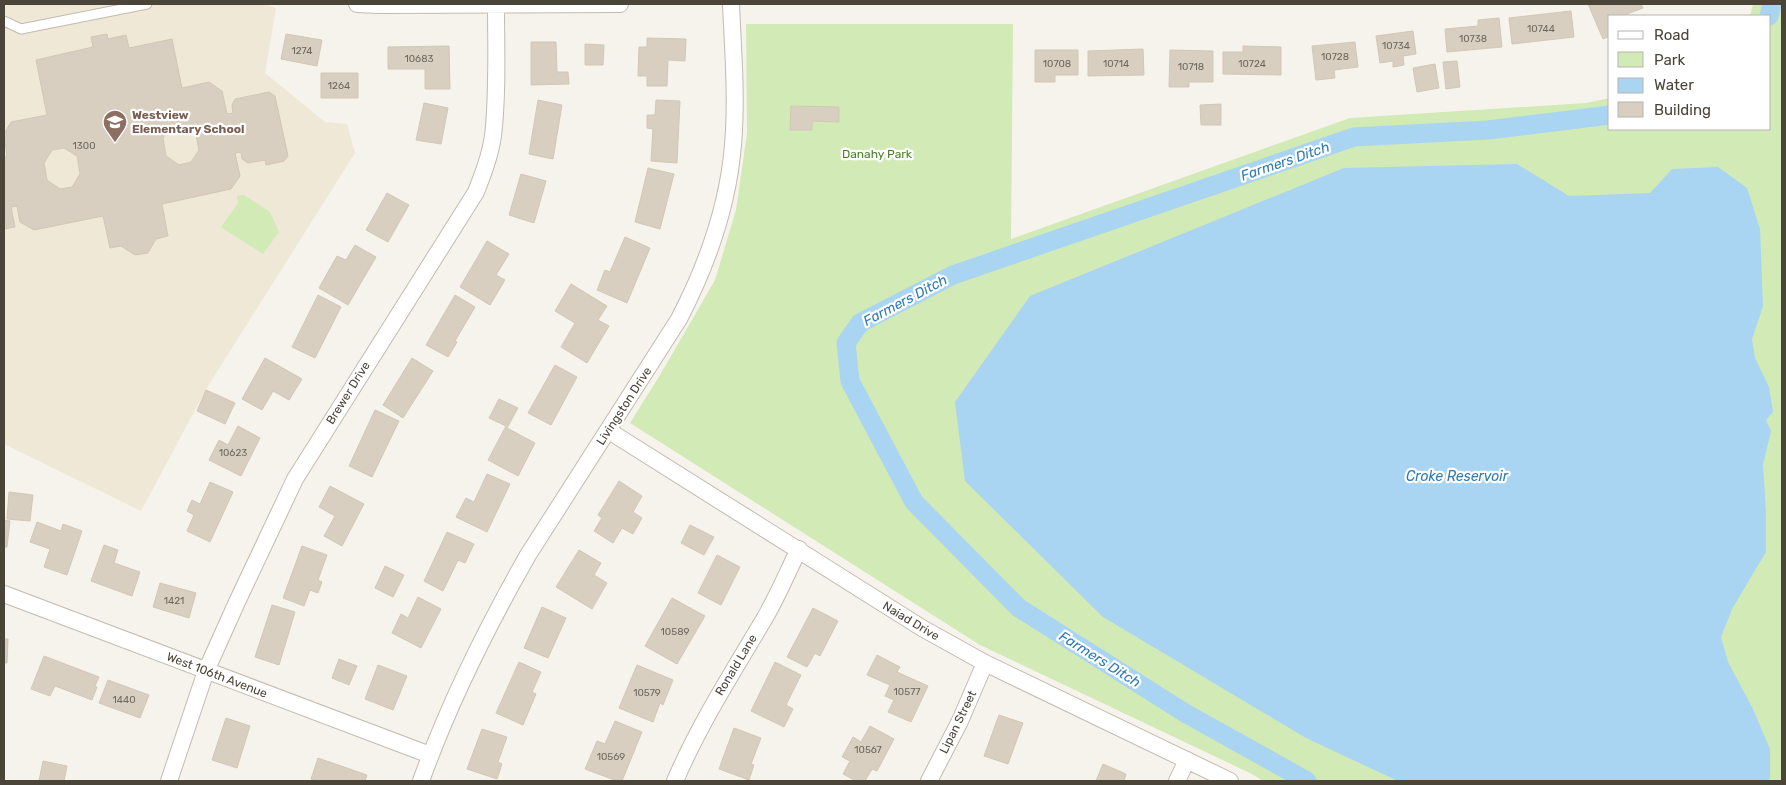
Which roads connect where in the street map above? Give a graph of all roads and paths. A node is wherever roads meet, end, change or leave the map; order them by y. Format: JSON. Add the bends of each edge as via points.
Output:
{"nodes":[{"id":1,"x":147,"y":4,"type":"edge"},
{"id":2,"x":357,"y":4,"type":"edge"},
{"id":3,"x":496,"y":4,"type":"edge"},
{"id":4,"x":620,"y":4,"type":"edge"},
{"id":5,"x":731,"y":4,"type":"edge"},
{"id":6,"x":4,"y":21,"type":"edge"},
{"id":7,"x":609,"y":430,"type":"junction"},
{"id":8,"x":799,"y":549,"type":"junction"},
{"id":9,"x":4,"y":594,"type":"edge"},
{"id":10,"x":985,"y":663,"type":"junction"},
{"id":11,"x":206,"y":671,"type":"junction"},
{"id":12,"x":430,"y":755,"type":"junction"},
{"id":13,"x":1187,"y":760,"type":"junction"},
{"id":14,"x":169,"y":781,"type":"edge"},
{"id":15,"x":421,"y":781,"type":"edge"},
{"id":16,"x":675,"y":781,"type":"edge"},
{"id":17,"x":929,"y":781,"type":"edge"},
{"id":18,"x":1177,"y":781,"type":"edge"},
{"id":19,"x":1230,"y":781,"type":"edge"}],
"edges":[{"from":1,"to":6,"type":"lane","via":[[21,29]]},
{"from":2,"to":3,"type":"street"},
{"from":3,"to":4,"type":"street"},
{"from":3,"to":11,"type":"street","name":"Brewer Drive","via":[[492,137],[476,192],[295,479]]},
{"from":5,"to":7,"type":"street","name":"Livingston Drive","via":[[733,146],[716,228],[679,319]]},
{"from":7,"to":8,"type":"street","name":"Naiad Drive"},
{"from":7,"to":12,"type":"street","name":"Livingston Drive","via":[[506,593]]},
{"from":8,"to":10,"type":"street","name":"Naiad Drive","via":[[892,610]]},
{"from":8,"to":16,"type":"street","name":"Ronald Lane","via":[[764,620],[689,748]]},
{"from":9,"to":11,"type":"street","name":"West 106th Avenue"},
{"from":10,"to":13,"type":"street","name":"Naiad Drive"},
{"from":10,"to":17,"type":"street","name":"Lipan Street"},
{"from":11,"to":12,"type":"street","name":"West 106th Avenue"},
{"from":11,"to":14,"type":"street","name":"Brewer Drive"},
{"from":12,"to":15,"type":"street","name":"Livingston Drive"},
{"from":13,"to":18,"type":"street"},
{"from":13,"to":19,"type":"street","name":"Naiad Drive"}]}
